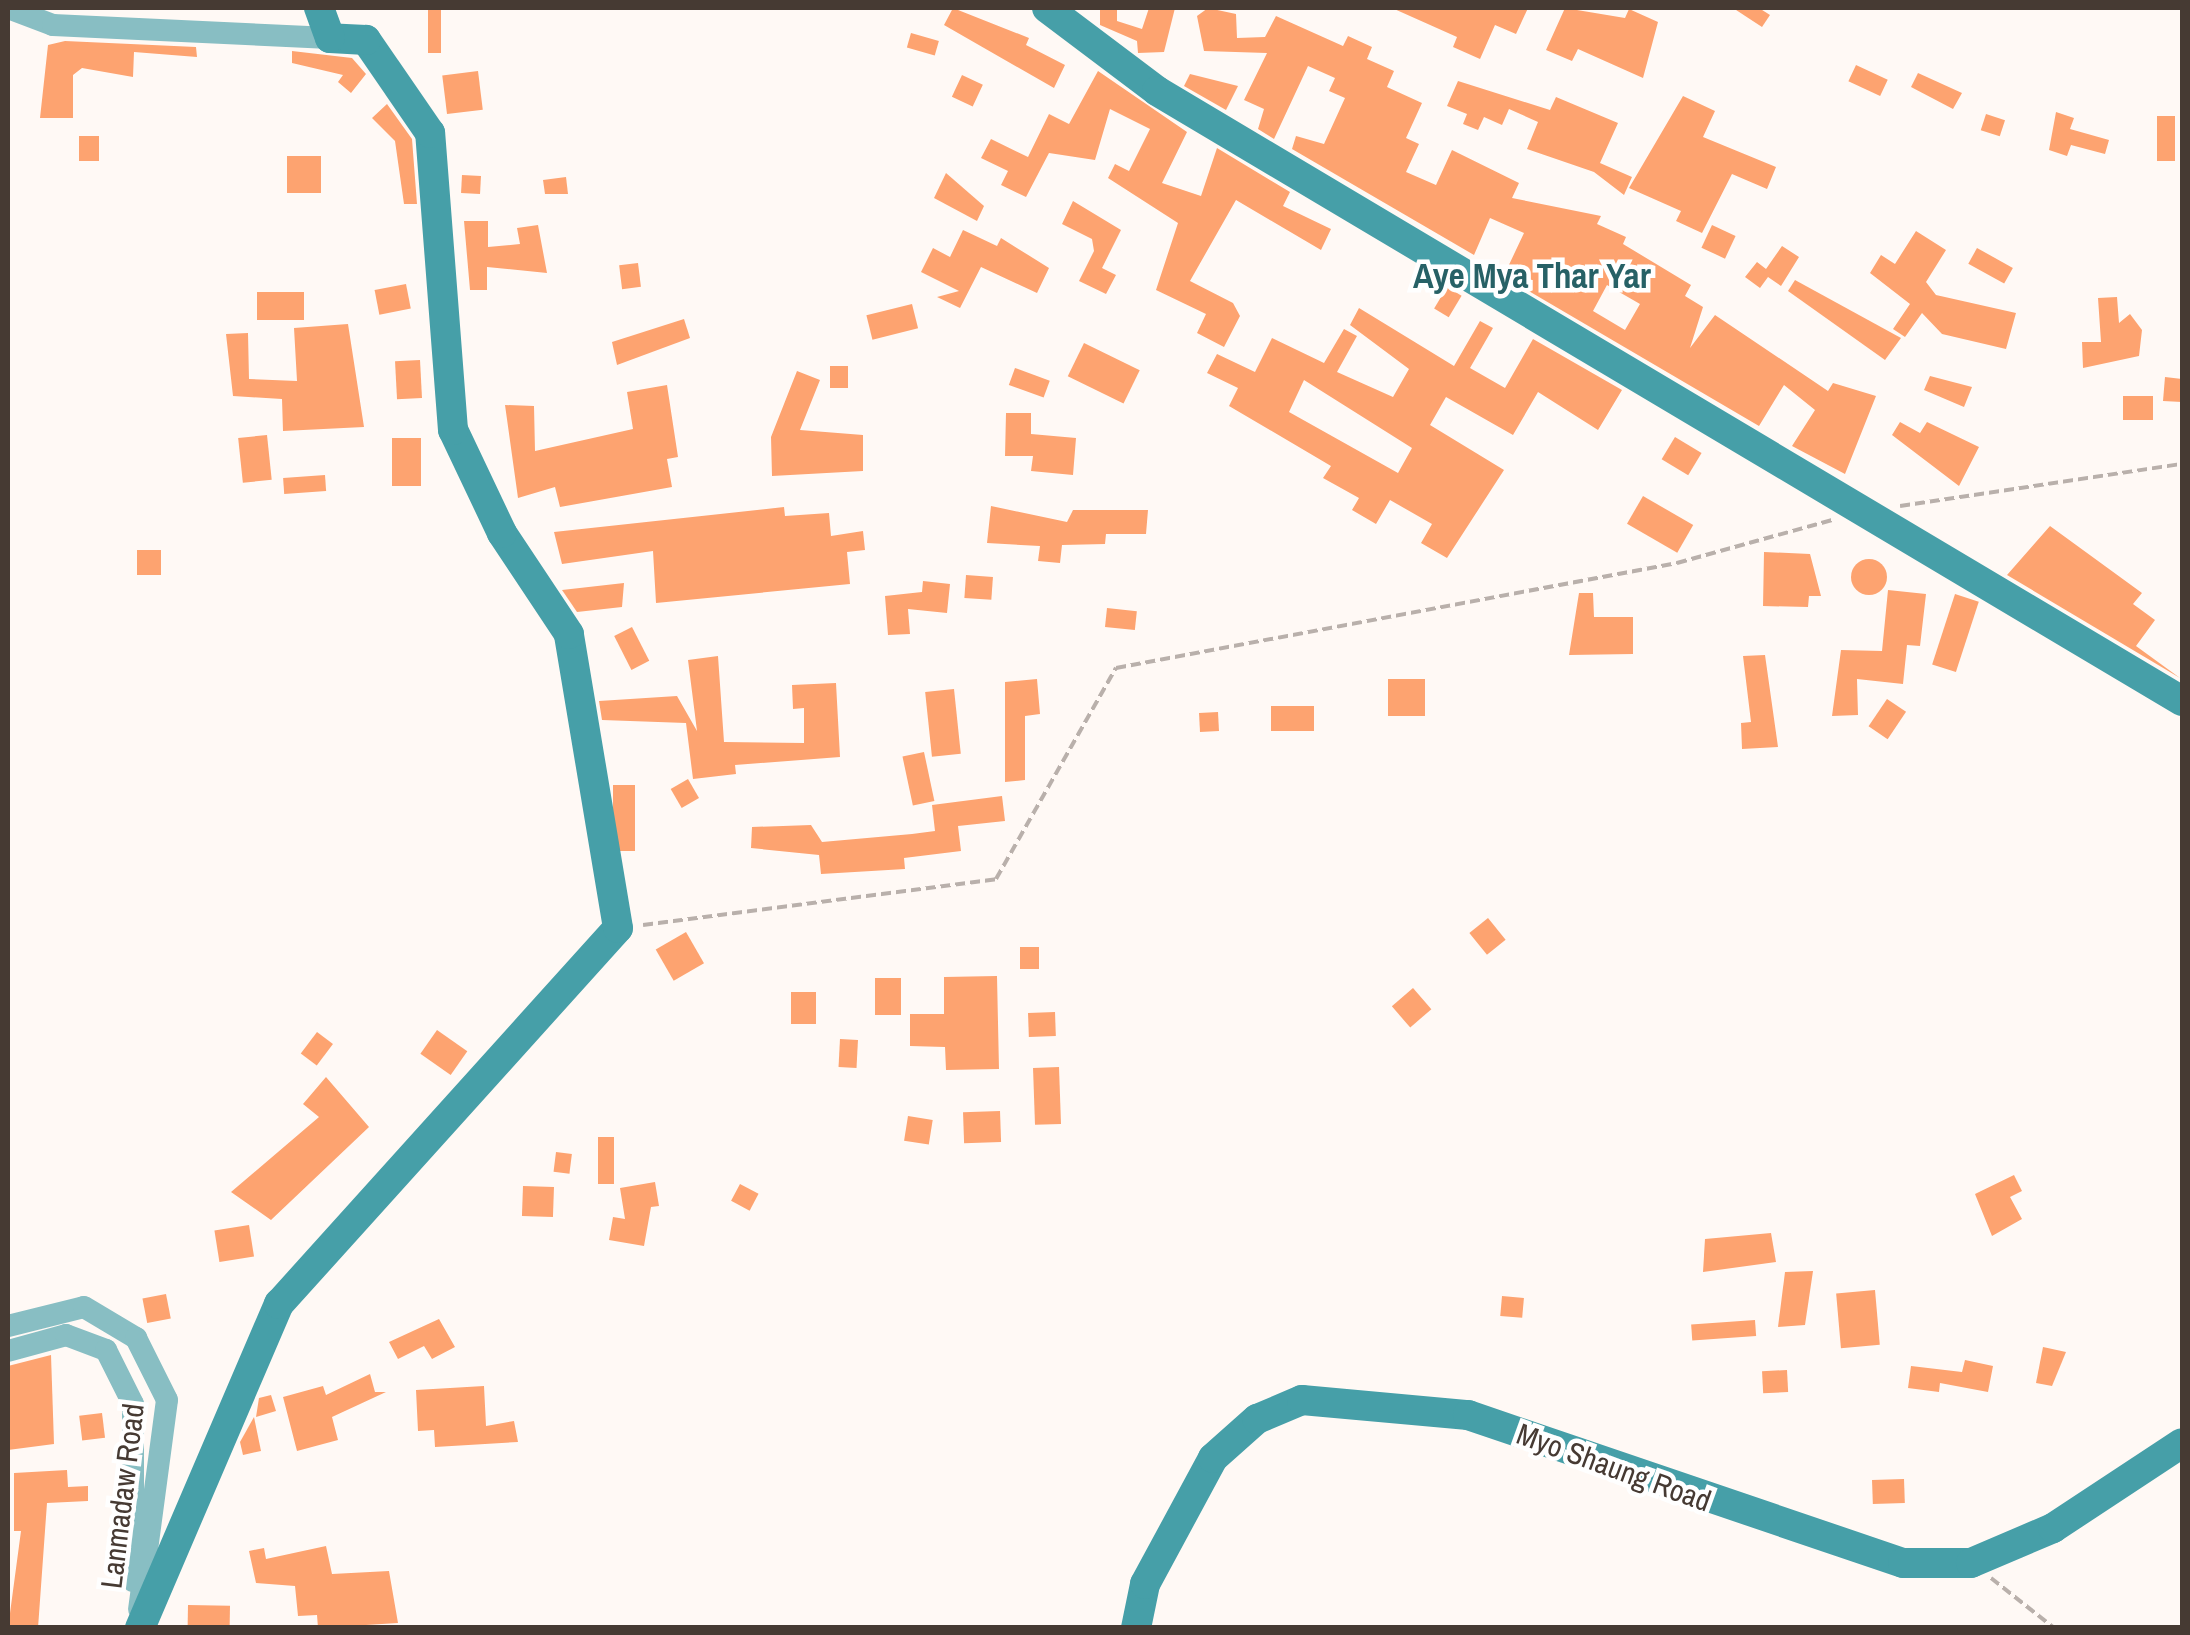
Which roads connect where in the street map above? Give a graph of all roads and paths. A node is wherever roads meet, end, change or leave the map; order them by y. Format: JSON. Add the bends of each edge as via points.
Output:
{"nodes":[{"id":1,"x":8,"y":8,"type":"edge"},
{"id":2,"x":319,"y":8,"type":"edge"},
{"id":3,"x":1047,"y":8,"type":"edge"},
{"id":4,"x":330,"y":38,"type":"junction"},
{"id":5,"x":2182,"y":464,"type":"edge"},
{"id":6,"x":1869,"y":510,"type":"junction"},
{"id":7,"x":2182,"y":701,"type":"edge"},
{"id":8,"x":618,"y":928,"type":"junction"},
{"id":9,"x":8,"y":1326,"type":"edge"},
{"id":10,"x":8,"y":1351,"type":"edge"},
{"id":11,"x":2182,"y":1443,"type":"edge"},
{"id":12,"x":1972,"y":1563,"type":"junction"},
{"id":13,"x":136,"y":1628,"type":"edge"},
{"id":14,"x":1136,"y":1628,"type":"edge"},
{"id":15,"x":2054,"y":1628,"type":"edge"}],
"edges":[{"from":1,"to":4,"type":"street","via":[[53,25]]},
{"from":2,"to":4,"type":"street"},
{"from":3,"to":6,"type":"street","via":[[1157,91]]},
{"from":4,"to":8,"type":"street","via":[[366,40],[430,134],[453,430],[502,533],[569,634]]},
{"from":5,"to":6,"type":"path"},
{"from":6,"to":7,"type":"street"},
{"from":6,"to":8,"type":"path","via":[[1677,563],[1116,668],[996,880]]},
{"from":8,"to":13,"type":"street","via":[[279,1304]]},
{"from":9,"to":13,"type":"street","name":"Lanmadaw Road","via":[[84,1307],[136,1338],[167,1400]]},
{"from":10,"to":13,"type":"street","name":"Lanmadaw Road","via":[[66,1335],[106,1350],[132,1404]]},
{"from":11,"to":12,"type":"street","name":"Myo Shaung Road","via":[[2054,1528]]},
{"from":12,"to":14,"type":"street","name":"Myo Shaung Road","via":[[1903,1563],[1798,1534],[1468,1415],[1302,1400],[1257,1419],[1212,1458],[1145,1584]]},
{"from":12,"to":15,"type":"path"}]}
